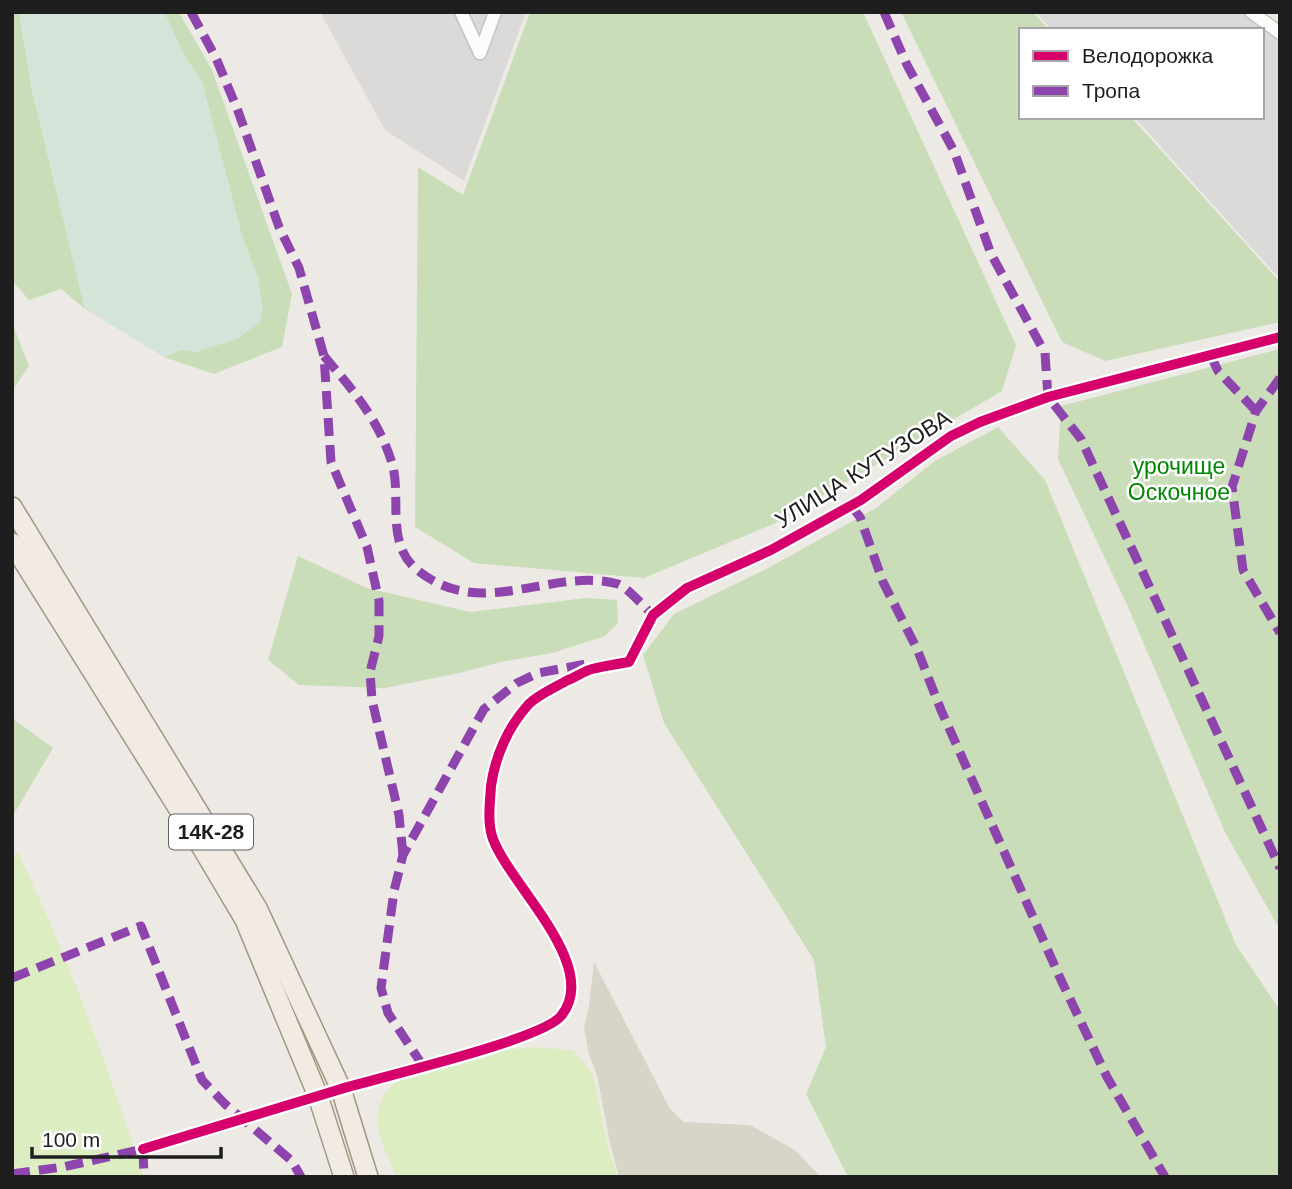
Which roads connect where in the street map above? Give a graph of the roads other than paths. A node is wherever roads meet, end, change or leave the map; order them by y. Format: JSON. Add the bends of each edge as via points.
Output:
{"nodes":[{"id":1,"x":461,"y":12,"type":"edge"},
{"id":2,"x":495,"y":12,"type":"edge"},
{"id":3,"x":1251,"y":12,"type":"edge"},
{"id":4,"x":1280,"y":33,"type":"edge"},
{"id":5,"x":1280,"y":337,"type":"edge"},
{"id":6,"x":12,"y":507,"type":"edge"},
{"id":7,"x":12,"y":543,"type":"edge"},
{"id":8,"x":341,"y":1089,"type":"junction"},
{"id":9,"x":318,"y":1097,"type":"junction"},
{"id":10,"x":143,"y":1149,"type":"dead end"},
{"id":11,"x":344,"y":1177,"type":"edge"},
{"id":12,"x":368,"y":1177,"type":"edge"}],
"edges":[{"from":1,"to":2,"type":"street","via":[[480,53]]},
{"from":3,"to":4,"type":"street"},
{"from":5,"to":8,"type":"street","name":"УЛИЦА КУТУЗОВА","via":[[1048,397],[951,436],[861,500],[771,550],[687,588],[653,615],[629,662],[590,670],[529,704],[504,740],[493,774],[492,838],[562,950],[572,993],[568,1007],[546,1028]]},
{"from":6,"to":8,"type":"main road","number":"14К-28","via":[[257,908]]},
{"from":7,"to":9,"type":"main road","number":"14К-28","via":[[245,920]]},
{"from":8,"to":9,"type":"street"},
{"from":8,"to":12,"type":"main road","number":"14К-28"},
{"from":9,"to":10,"type":"street"},
{"from":9,"to":11,"type":"main road","number":"14К-28"}]}
